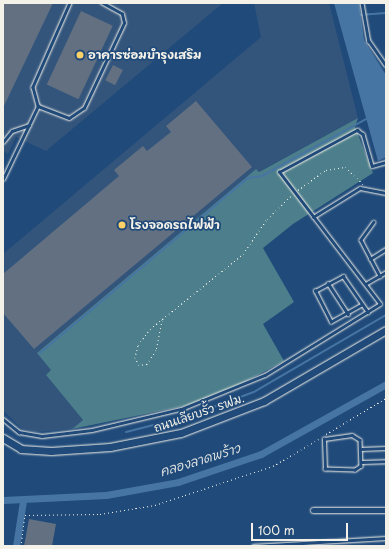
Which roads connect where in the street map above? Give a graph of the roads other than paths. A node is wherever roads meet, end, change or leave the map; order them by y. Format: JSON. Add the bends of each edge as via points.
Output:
{"nodes":[{"id":1,"x":70,"y":3,"type":"edge"},
{"id":2,"x":102,"y":3,"type":"edge"},
{"id":3,"x":362,"y":3,"type":"edge"},
{"id":4,"x":386,"y":66,"type":"edge"},
{"id":5,"x":38,"y":106,"type":"junction"},
{"id":6,"x":29,"y":125,"type":"junction"},
{"id":7,"x":3,"y":142,"type":"edge"},
{"id":8,"x":386,"y":162,"type":"edge"},
{"id":9,"x":3,"y":179,"type":"edge"},
{"id":10,"x":386,"y":193,"type":"edge"},
{"id":11,"x":313,"y":217,"type":"junction"},
{"id":12,"x":374,"y":222,"type":"dead end"},
{"id":13,"x":386,"y":249,"type":"edge"},
{"id":14,"x":370,"y":260,"type":"junction"},
{"id":15,"x":386,"y":272,"type":"edge"},
{"id":16,"x":380,"y":276,"type":"junction"},
{"id":17,"x":328,"y":283,"type":"junction"},
{"id":18,"x":367,"y":283,"type":"junction"},
{"id":19,"x":362,"y":305,"type":"junction"},
{"id":20,"x":368,"y":312,"type":"junction"},
{"id":21,"x":348,"y":314,"type":"junction"},
{"id":22,"x":386,"y":330,"type":"edge"},
{"id":23,"x":3,"y":419,"type":"edge"},
{"id":24,"x":3,"y":438,"type":"edge"},
{"id":25,"x":386,"y":448,"type":"edge"},
{"id":26,"x":361,"y":449,"type":"junction"},
{"id":27,"x":386,"y":461,"type":"edge"},
{"id":28,"x":362,"y":462,"type":"junction"},
{"id":29,"x":313,"y":510,"type":"dead end"},
{"id":30,"x":386,"y":510,"type":"edge"},
{"id":31,"x":386,"y":538,"type":"edge"},
{"id":32,"x":272,"y":545,"type":"edge"},
{"id":33,"x":253,"y":546,"type":"edge"}],
"edges":[{"from":1,"to":5,"type":"lane","via":[[34,80]]},
{"from":2,"to":5,"type":"lane","via":[[122,14],[124,20],[84,108],[69,118]]},
{"from":3,"to":4,"type":"lane","via":[[369,41]]},
{"from":5,"to":6,"type":"lane"},
{"from":6,"to":7,"type":"lane","via":[[12,131]]},
{"from":6,"to":9,"type":"lane"},
{"from":8,"to":11,"type":"lane","via":[[372,166],[363,134],[357,130],[279,172]]},
{"from":10,"to":11,"type":"lane","via":[[367,187],[360,188]]},
{"from":11,"to":18,"type":"lane"},
{"from":12,"to":14,"type":"lane","via":[[361,240]]},
{"from":13,"to":14,"type":"lane"},
{"from":14,"to":16,"type":"lane"},
{"from":15,"to":16,"type":"lane"},
{"from":16,"to":18,"type":"lane"},
{"from":17,"to":19,"type":"lane","via":[[343,276]]},
{"from":17,"to":21,"type":"lane"},
{"from":17,"to":21,"type":"lane","via":[[315,292],[328,318],[333,322]]},
{"from":18,"to":20,"type":"lane","via":[[380,304]]},
{"from":19,"to":20,"type":"lane"},
{"from":19,"to":21,"type":"lane"},
{"from":20,"to":23,"type":"lane","via":[[259,378],[184,408],[92,430],[42,436],[19,432]]},
{"from":22,"to":24,"type":"street","name":"ถนนเลียบรั้ว รฟม.","via":[[264,401],[181,433],[110,447],[51,451],[21,449]]},
{"from":25,"to":26,"type":"lane"},
{"from":26,"to":28,"type":"lane"},
{"from":26,"to":28,"type":"lane","via":[[360,440],[352,435],[327,437],[322,443],[323,464],[327,470],[357,469]]},
{"from":27,"to":28,"type":"lane"},
{"from":29,"to":30,"type":"street"},
{"from":31,"to":32,"type":"lane"},
{"from":32,"to":33,"type":"lane"}]}
